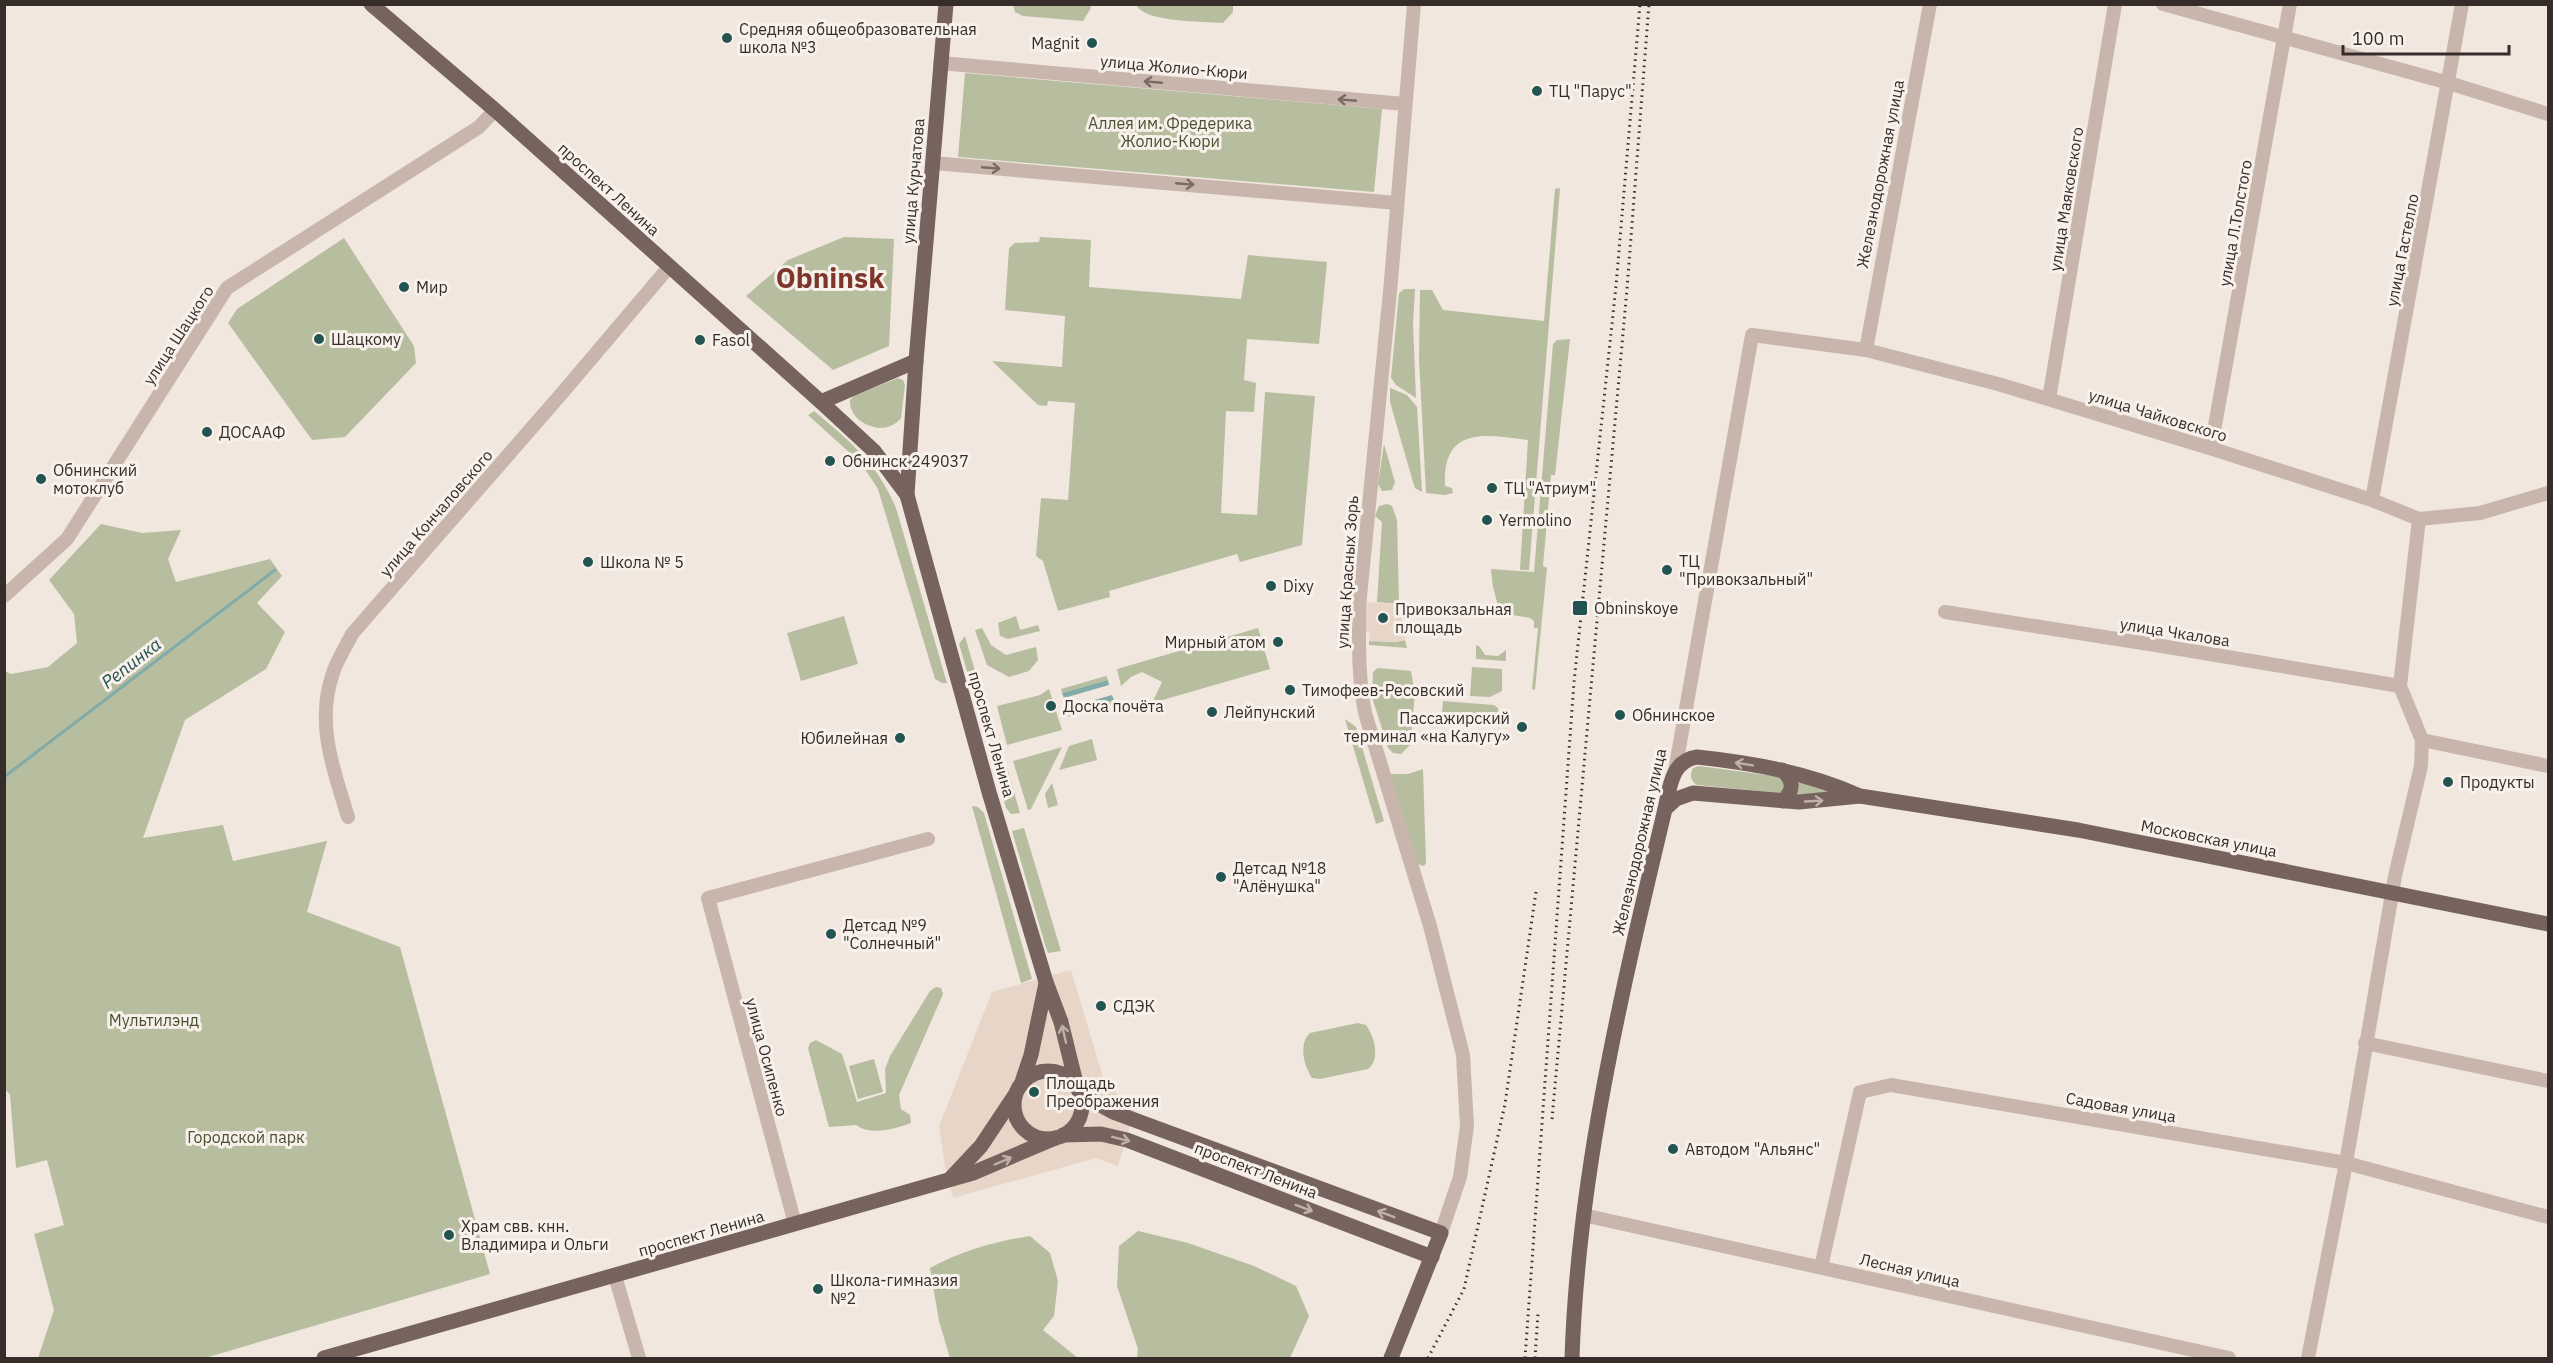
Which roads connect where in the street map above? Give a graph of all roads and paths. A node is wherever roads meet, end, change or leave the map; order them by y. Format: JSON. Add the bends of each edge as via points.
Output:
{"nodes":[{"id":1,"x":371,"y":4,"type":"edge"},
{"id":2,"x":946,"y":4,"type":"edge"},
{"id":3,"x":1414,"y":4,"type":"edge"},
{"id":4,"x":1930,"y":4,"type":"edge"},
{"id":5,"x":2115,"y":4,"type":"edge"},
{"id":6,"x":2163,"y":4,"type":"edge"},
{"id":7,"x":2290,"y":4,"type":"edge"},
{"id":8,"x":2462,"y":4,"type":"edge"},
{"id":9,"x":2284,"y":38,"type":"junction"},
{"id":10,"x":940,"y":63,"type":"junction"},
{"id":11,"x":2450,"y":83,"type":"junction"},
{"id":12,"x":1406,"y":104,"type":"junction"},
{"id":13,"x":495,"y":110,"type":"junction"},
{"id":14,"x":2548,"y":114,"type":"edge"},
{"id":15,"x":933,"y":163,"type":"junction"},
{"id":16,"x":1397,"y":203,"type":"junction"},
{"id":17,"x":669,"y":267,"type":"junction"},
{"id":18,"x":1752,"y":335,"type":"joint"},
{"id":19,"x":1866,"y":350,"type":"junction"},
{"id":20,"x":916,"y":361,"type":"junction"},
{"id":21,"x":2049,"y":399,"type":"junction"},
{"id":22,"x":821,"y":402,"type":"junction"},
{"id":23,"x":2211,"y":448,"type":"junction"},
{"id":24,"x":2548,"y":493,"type":"edge"},
{"id":25,"x":907,"y":495,"type":"junction"},
{"id":26,"x":2372,"y":500,"type":"junction"},
{"id":27,"x":2419,"y":519,"type":"junction"},
{"id":28,"x":4,"y":596,"type":"edge"},
{"id":29,"x":1945,"y":612,"type":"dead end"},
{"id":30,"x":2400,"y":686,"type":"junction"},
{"id":31,"x":1682,"y":738,"type":"junction"},
{"id":32,"x":2422,"y":740,"type":"junction"},
{"id":33,"x":1697,"y":758,"type":"junction"},
{"id":34,"x":2548,"y":766,"type":"edge"},
{"id":35,"x":1782,"y":770,"type":"junction"},
{"id":36,"x":1675,"y":771,"type":"junction"},
{"id":37,"x":1693,"y":793,"type":"junction"},
{"id":38,"x":1860,"y":796,"type":"junction"},
{"id":39,"x":1783,"y":801,"type":"junction"},
{"id":40,"x":1665,"y":809,"type":"junction"},
{"id":41,"x":348,"y":818,"type":"dead end"},
{"id":42,"x":928,"y":839,"type":"dead end"},
{"id":43,"x":2393,"y":893,"type":"junction"},
{"id":44,"x":2548,"y":924,"type":"edge"},
{"id":45,"x":1046,"y":982,"type":"junction"},
{"id":46,"x":2366,"y":1043,"type":"junction"},
{"id":47,"x":2548,"y":1082,"type":"edge"},
{"id":48,"x":1019,"y":1088,"type":"junction"},
{"id":49,"x":1079,"y":1091,"type":"junction"},
{"id":50,"x":1059,"y":1137,"type":"junction"},
{"id":51,"x":2346,"y":1163,"type":"junction"},
{"id":52,"x":949,"y":1180,"type":"junction"},
{"id":53,"x":1583,"y":1215,"type":"junction"},
{"id":54,"x":2548,"y":1217,"type":"edge"},
{"id":55,"x":795,"y":1224,"type":"junction"},
{"id":56,"x":1441,"y":1233,"type":"junction"},
{"id":57,"x":1432,"y":1257,"type":"junction"},
{"id":58,"x":1821,"y":1267,"type":"junction"},
{"id":59,"x":615,"y":1276,"type":"junction"},
{"id":60,"x":324,"y":1359,"type":"edge"},
{"id":61,"x":639,"y":1359,"type":"edge"},
{"id":62,"x":1391,"y":1359,"type":"edge"},
{"id":63,"x":1572,"y":1359,"type":"edge"},
{"id":64,"x":2229,"y":1359,"type":"edge"},
{"id":65,"x":2308,"y":1359,"type":"edge"}],
"edges":[{"from":1,"to":13,"type":"main road","name":"проспект Ленина"},
{"from":2,"to":10,"type":"main road","name":"улица Курчатова"},
{"from":3,"to":12,"type":"street","name":"улица Красных Зорь"},
{"from":4,"to":19,"type":"street","name":"Железнодорожная улица"},
{"from":5,"to":21,"type":"street","name":"улица Маяковского"},
{"from":6,"to":9,"type":"street"},
{"from":7,"to":9,"type":"street","name":"улица Л.Толстого"},
{"from":8,"to":11,"type":"street","name":"улица Гастелло"},
{"from":9,"to":11,"type":"street"},
{"from":9,"to":23,"type":"street","name":"улица Л.Толстого"},
{"from":12,"to":10,"type":"street","name":"улица Жолио-Кюри","one_way":true},
{"from":10,"to":15,"type":"main road","name":"улица Курчатова"},
{"from":11,"to":14,"type":"street"},
{"from":11,"to":26,"type":"street","name":"улица Гастелло"},
{"from":12,"to":16,"type":"street","name":"улица Красных Зорь"},
{"from":13,"to":17,"type":"main road","name":"проспект Ленина"},
{"from":13,"to":28,"type":"street","name":"улица Шацкого","via":[[479,128],[227,288],[68,539]]},
{"from":15,"to":16,"type":"street","one_way":true},
{"from":15,"to":20,"type":"main road","name":"улица Курчатова"},
{"from":16,"to":56,"type":"street","name":"улица Красных Зорь","via":[[1358,652],[1365,713],[1430,926],[1463,1055],[1467,1126],[1460,1177]]},
{"from":17,"to":22,"type":"main road","name":"проспект Ленина"},
{"from":17,"to":41,"type":"street","name":"улица Кончаловского","via":[[352,634],[332,676],[325,714],[327,746]]},
{"from":18,"to":19,"type":"street","name":"улица Чайковского"},
{"from":18,"to":31,"type":"street","name":"Железнодорожная улица"},
{"from":19,"to":21,"type":"street","name":"улица Чайковского"},
{"from":20,"to":22,"type":"main road"},
{"from":20,"to":25,"type":"main road","name":"улица Курчатова"},
{"from":21,"to":23,"type":"street","name":"улица Чайковского"},
{"from":22,"to":25,"type":"main road","name":"проспект Ленина","via":[[874,452]]},
{"from":23,"to":26,"type":"street","name":"улица Чайковского"},
{"from":24,"to":27,"type":"street","name":"улица Чайковского","via":[[2480,513]]},
{"from":25,"to":45,"type":"main road","name":"проспект Ленина"},
{"from":26,"to":27,"type":"street","name":"улица Чайковского"},
{"from":27,"to":30,"type":"street"},
{"from":29,"to":30,"type":"street","name":"улица Чкалова"},
{"from":30,"to":32,"type":"street"},
{"from":31,"to":33,"type":"street"},
{"from":31,"to":36,"type":"street","name":"Железнодорожная улица"},
{"from":32,"to":34,"type":"street"},
{"from":32,"to":43,"type":"street","via":[[2421,766]]},
{"from":35,"to":33,"type":"main road","name":"Московская улица","one_way":true},
{"from":33,"to":36,"type":"main road","via":[[1684,760]]},
{"from":35,"to":38,"type":"main road","name":"Московская улица","via":[[1827,781]]},
{"from":35,"to":39,"type":"main road","via":[[1790,776],[1792,785],[1791,794]]},
{"from":36,"to":37,"type":"main road","via":[[1678,782]]},
{"from":36,"to":40,"type":"main road","name":"Железнодорожная улица"},
{"from":37,"to":39,"type":"main road","name":"Московская улица"},
{"from":37,"to":40,"type":"main road","via":[[1676,799]]},
{"from":39,"to":38,"type":"main road","name":"Московская улица","one_way":true},
{"from":38,"to":43,"type":"main road","name":"Московская улица","via":[[2078,830]]},
{"from":40,"to":53,"type":"main road","name":"Железнодорожная улица","via":[[1610,1055]]},
{"from":42,"to":55,"type":"street","name":"улица Осипенко","via":[[708,898]]},
{"from":43,"to":44,"type":"main road","name":"Московская улица"},
{"from":43,"to":46,"type":"street"},
{"from":45,"to":48,"type":"main road","name":"проспект Ленина","via":[[1031,1055]]},
{"from":49,"to":45,"type":"main road","name":"проспект Ленина","one_way":true},
{"from":46,"to":47,"type":"street"},
{"from":46,"to":51,"type":"street"},
{"from":48,"to":49,"type":"main road","via":[[1034,1074],[1049,1071],[1065,1076]]},
{"from":48,"to":50,"type":"main road","via":[[1014,1100],[1016,1116],[1025,1130],[1039,1138]]},
{"from":48,"to":52,"type":"main road","name":"проспект Ленина","via":[[981,1146]]},
{"from":49,"to":50,"type":"main road","via":[[1080,1118]]},
{"from":56,"to":49,"type":"main road","name":"проспект Ленина","one_way":true,"via":[[1113,1112]]},
{"from":52,"to":50,"type":"main road","name":"проспект Ленина","one_way":true},
{"from":50,"to":57,"type":"main road","name":"проспект Ленина","one_way":true,"via":[[1101,1134],[1127,1140]]},
{"from":51,"to":54,"type":"street","name":"Садовая улица"},
{"from":51,"to":58,"type":"street","name":"Садовая улица","via":[[1891,1085],[1860,1092]]},
{"from":51,"to":65,"type":"street"},
{"from":52,"to":55,"type":"main road","name":"проспект Ленина"},
{"from":53,"to":58,"type":"street","name":"Лесная улица"},
{"from":53,"to":63,"type":"main road","name":"Железнодорожная улица"},
{"from":55,"to":59,"type":"main road","name":"проспект Ленина"},
{"from":56,"to":57,"type":"main road"},
{"from":57,"to":62,"type":"main road"},
{"from":58,"to":64,"type":"street","name":"Лесная улица"},
{"from":59,"to":60,"type":"main road","name":"проспект Ленина"},
{"from":59,"to":61,"type":"street"}]}
